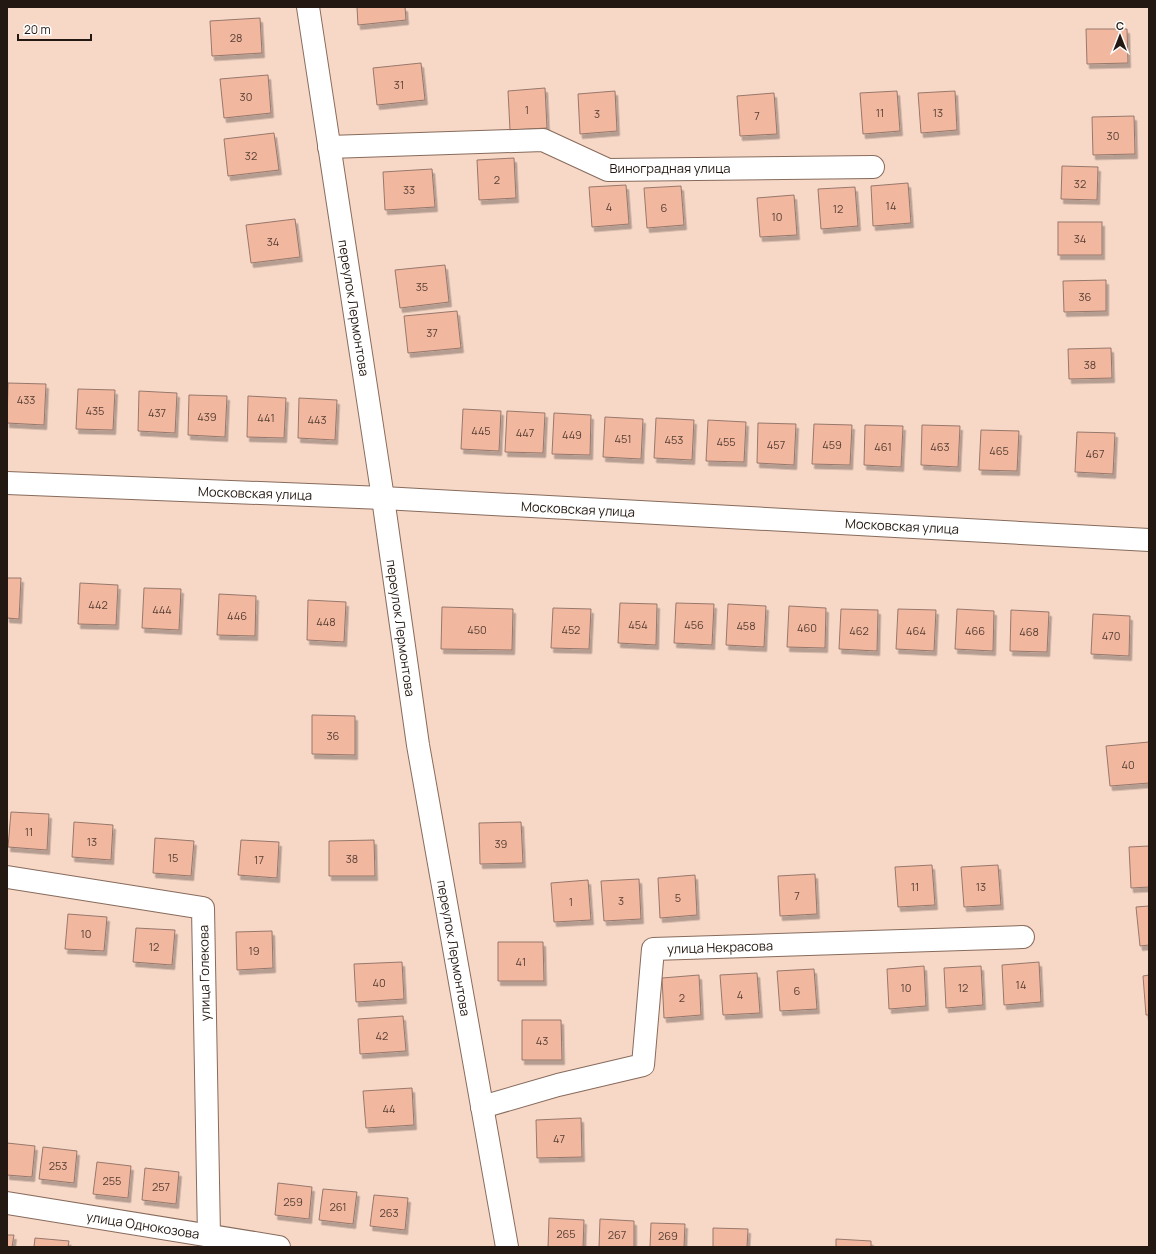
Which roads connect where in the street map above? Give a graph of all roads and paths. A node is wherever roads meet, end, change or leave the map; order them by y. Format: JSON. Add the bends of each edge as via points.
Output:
{"nodes":[{"id":1,"x":308,"y":7,"type":"edge"},
{"id":2,"x":329,"y":147,"type":"junction"},
{"id":3,"x":874,"y":167,"type":"dead end"},
{"id":4,"x":7,"y":483,"type":"edge"},
{"id":5,"x":383,"y":498,"type":"junction"},
{"id":6,"x":1149,"y":540,"type":"edge"},
{"id":7,"x":7,"y":877,"type":"edge"},
{"id":8,"x":1022,"y":937,"type":"dead end"},
{"id":9,"x":482,"y":1107,"type":"junction"},
{"id":10,"x":7,"y":1203,"type":"edge"},
{"id":11,"x":208,"y":1236,"type":"junction"},
{"id":12,"x":279,"y":1247,"type":"edge"},
{"id":13,"x":507,"y":1247,"type":"edge"}],
"edges":[{"from":1,"to":2,"type":"street","name":"переулок Лермонтова"},
{"from":2,"to":3,"type":"street","name":"Виноградная улица","via":[[543,140],[608,170]]},
{"from":2,"to":5,"type":"street","name":"переулок Лермонтова"},
{"from":4,"to":5,"type":"street","name":"Московская улица"},
{"from":5,"to":6,"type":"street","name":"Московская улица"},
{"from":5,"to":9,"type":"street","name":"переулок Лермонтова","via":[[418,745]]},
{"from":7,"to":11,"type":"street","name":"улица Голекова","via":[[203,908]]},
{"from":8,"to":9,"type":"street","name":"улица Некрасова","via":[[653,949],[643,1065],[558,1085]]},
{"from":9,"to":13,"type":"street","name":"переулок Лермонтова"},
{"from":10,"to":11,"type":"street","name":"улица Однокозова"},
{"from":11,"to":12,"type":"street","name":"улица Однокозова"}]}
